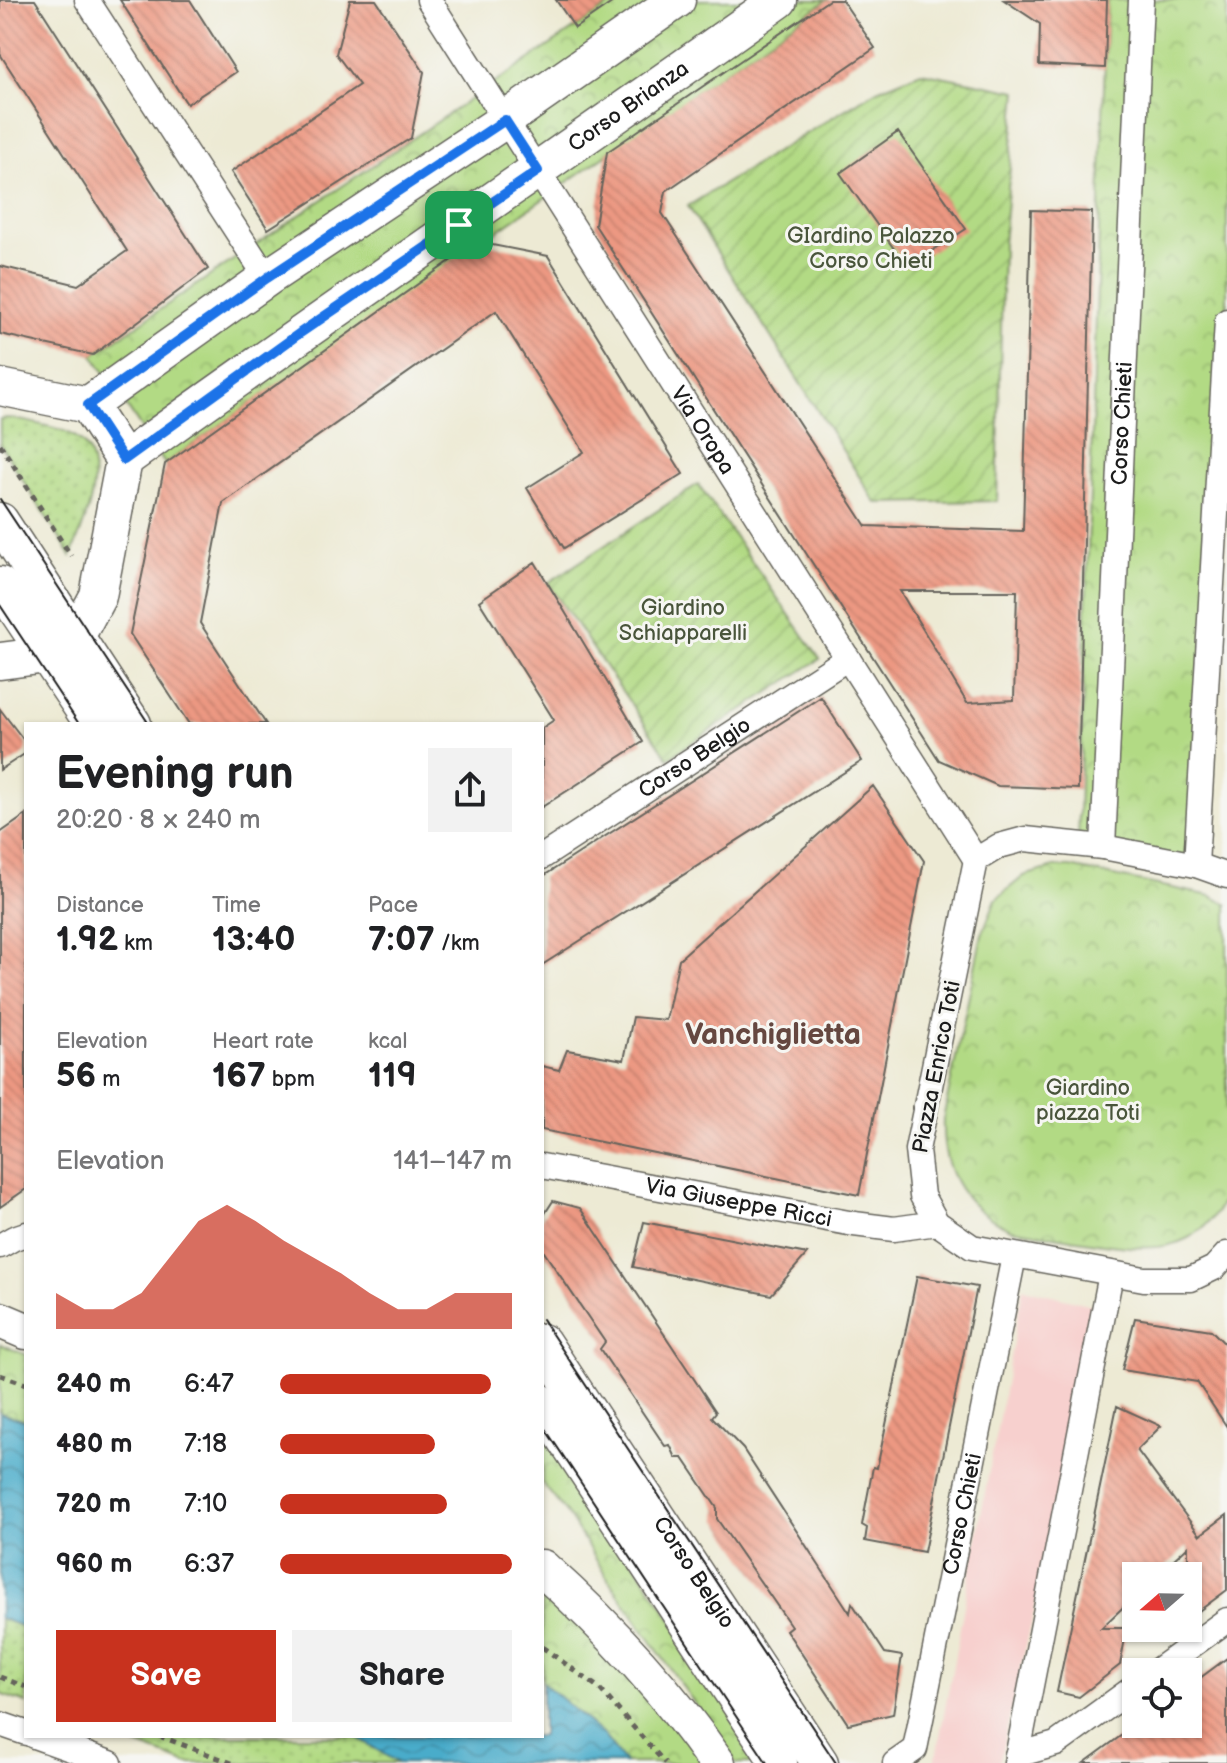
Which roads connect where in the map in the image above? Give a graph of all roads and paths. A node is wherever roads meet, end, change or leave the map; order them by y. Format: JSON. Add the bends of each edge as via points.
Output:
{"nodes":[{"id":1,"x":87,"y":0,"type":"edge"},
{"id":2,"x":429,"y":0,"type":"edge"},
{"id":3,"x":677,"y":0,"type":"edge"},
{"id":4,"x":779,"y":0,"type":"edge"},
{"id":5,"x":1141,"y":0,"type":"edge"},
{"id":6,"x":505,"y":120,"type":"junction"},
{"id":7,"x":538,"y":171,"type":"junction"},
{"id":8,"x":267,"y":278,"type":"junction"},
{"id":9,"x":1227,"y":321,"type":"edge"},
{"id":10,"x":0,"y":387,"type":"edge"},
{"id":11,"x":88,"y":405,"type":"junction"},
{"id":12,"x":0,"y":444,"type":"edge"},
{"id":13,"x":124,"y":460,"type":"junction"},
{"id":14,"x":0,"y":521,"type":"edge"},
{"id":15,"x":71,"y":556,"type":"dead end"},
{"id":16,"x":0,"y":585,"type":"edge"},
{"id":17,"x":62,"y":646,"type":"junction"},
{"id":18,"x":848,"y":658,"type":"junction"},
{"id":19,"x":0,"y":661,"type":"edge"},
{"id":20,"x":92,"y":722,"type":"edge"},
{"id":21,"x":131,"y":722,"type":"edge"},
{"id":22,"x":1103,"y":847,"type":"junction"},
{"id":23,"x":544,"y":856,"type":"edge"},
{"id":24,"x":976,"y":860,"type":"junction"},
{"id":25,"x":1196,"y":865,"type":"junction"},
{"id":26,"x":1227,"y":876,"type":"edge"},
{"id":27,"x":544,"y":1166,"type":"edge"},
{"id":28,"x":937,"y":1223,"type":"junction"},
{"id":29,"x":24,"y":1235,"type":"edge"},
{"id":30,"x":0,"y":1246,"type":"edge"},
{"id":31,"x":1014,"y":1256,"type":"junction"},
{"id":32,"x":1223,"y":1270,"type":"edge"},
{"id":33,"x":1111,"y":1274,"type":"junction"},
{"id":34,"x":0,"y":1320,"type":"edge"},
{"id":35,"x":24,"y":1330,"type":"edge"},
{"id":36,"x":544,"y":1359,"type":"edge"},
{"id":37,"x":0,"y":1375,"type":"edge"},
{"id":38,"x":24,"y":1383,"type":"edge"},
{"id":39,"x":549,"y":1401,"type":"edge"},
{"id":40,"x":544,"y":1570,"type":"edge"},
{"id":41,"x":1227,"y":1620,"type":"edge"},
{"id":42,"x":544,"y":1648,"type":"edge"},
{"id":43,"x":1174,"y":1658,"type":"edge"},
{"id":44,"x":0,"y":1677,"type":"edge"},
{"id":45,"x":24,"y":1686,"type":"edge"},
{"id":46,"x":1122,"y":1696,"type":"edge"},
{"id":47,"x":0,"y":1724,"type":"edge"},
{"id":48,"x":24,"y":1732,"type":"edge"},
{"id":49,"x":40,"y":1738,"type":"edge"},
{"id":50,"x":164,"y":1738,"type":"edge"},
{"id":51,"x":1016,"y":1759,"type":"edge"},
{"id":52,"x":110,"y":1763,"type":"edge"},
{"id":53,"x":232,"y":1763,"type":"edge"},
{"id":54,"x":665,"y":1763,"type":"edge"},
{"id":55,"x":717,"y":1763,"type":"edge"},
{"id":56,"x":779,"y":1763,"type":"edge"},
{"id":57,"x":820,"y":1763,"type":"edge"},
{"id":58,"x":895,"y":1763,"type":"edge"}],
"edges":[{"from":1,"to":8,"type":"street"},
{"from":2,"to":6,"type":"street","name":"Via Oropa"},
{"from":3,"to":6,"type":"street"},
{"from":4,"to":7,"type":"street","name":"Corso Brianza"},
{"from":5,"to":22,"type":"street","name":"Corso Chieti"},
{"from":6,"to":7,"type":"street","name":"Via Oropa"},
{"from":6,"to":8,"type":"street"},
{"from":7,"to":13,"type":"street","name":"Corso Brianza"},
{"from":7,"to":18,"type":"street","name":"Via Oropa"},
{"from":8,"to":11,"type":"street"},
{"from":9,"to":25,"type":"street"},
{"from":10,"to":11,"type":"street"},
{"from":11,"to":13,"type":"street"},
{"from":12,"to":15,"type":"path"},
{"from":13,"to":17,"type":"street","via":[[98,596]]},
{"from":14,"to":17,"type":"street"},
{"from":16,"to":17,"type":"street"},
{"from":17,"to":19,"type":"street"},
{"from":17,"to":20,"type":"street"},
{"from":17,"to":21,"type":"street"},
{"from":18,"to":23,"type":"street","name":"Corso Belgio"},
{"from":18,"to":24,"type":"street","name":"Via Oropa"},
{"from":22,"to":24,"type":"street","via":[[1025,839]]},
{"from":22,"to":25,"type":"street"},
{"from":24,"to":28,"type":"street","name":"Piazza Enrico Toti","via":[[917,1150],[922,1196]]},
{"from":25,"to":26,"type":"street"},
{"from":27,"to":28,"type":"street","name":"Via Giuseppe Ricci","via":[[854,1224],[894,1229]]},
{"from":28,"to":31,"type":"street","via":[[972,1247]]},
{"from":29,"to":30,"type":"street"},
{"from":31,"to":33,"type":"street"},
{"from":31,"to":58,"type":"street","name":"Corso Chieti","via":[[915,1749]]},
{"from":32,"to":33,"type":"street","via":[[1191,1279]]},
{"from":33,"to":51,"type":"street"},
{"from":34,"to":35,"type":"street"},
{"from":36,"to":39,"type":"street","name":"Corso Belgio"},
{"from":37,"to":38,"type":"path"},
{"from":39,"to":56,"type":"street","name":"Corso Belgio"},
{"from":39,"to":57,"type":"street","name":"Corso Belgio"},
{"from":40,"to":55,"type":"street","via":[[651,1676]]},
{"from":41,"to":43,"type":"street"},
{"from":42,"to":54,"type":"path","via":[[599,1688]]},
{"from":44,"to":45,"type":"path"},
{"from":46,"to":51,"type":"street","via":[[1056,1744]]},
{"from":47,"to":48,"type":"street"},
{"from":49,"to":52,"type":"street"},
{"from":50,"to":53,"type":"path"}]}
